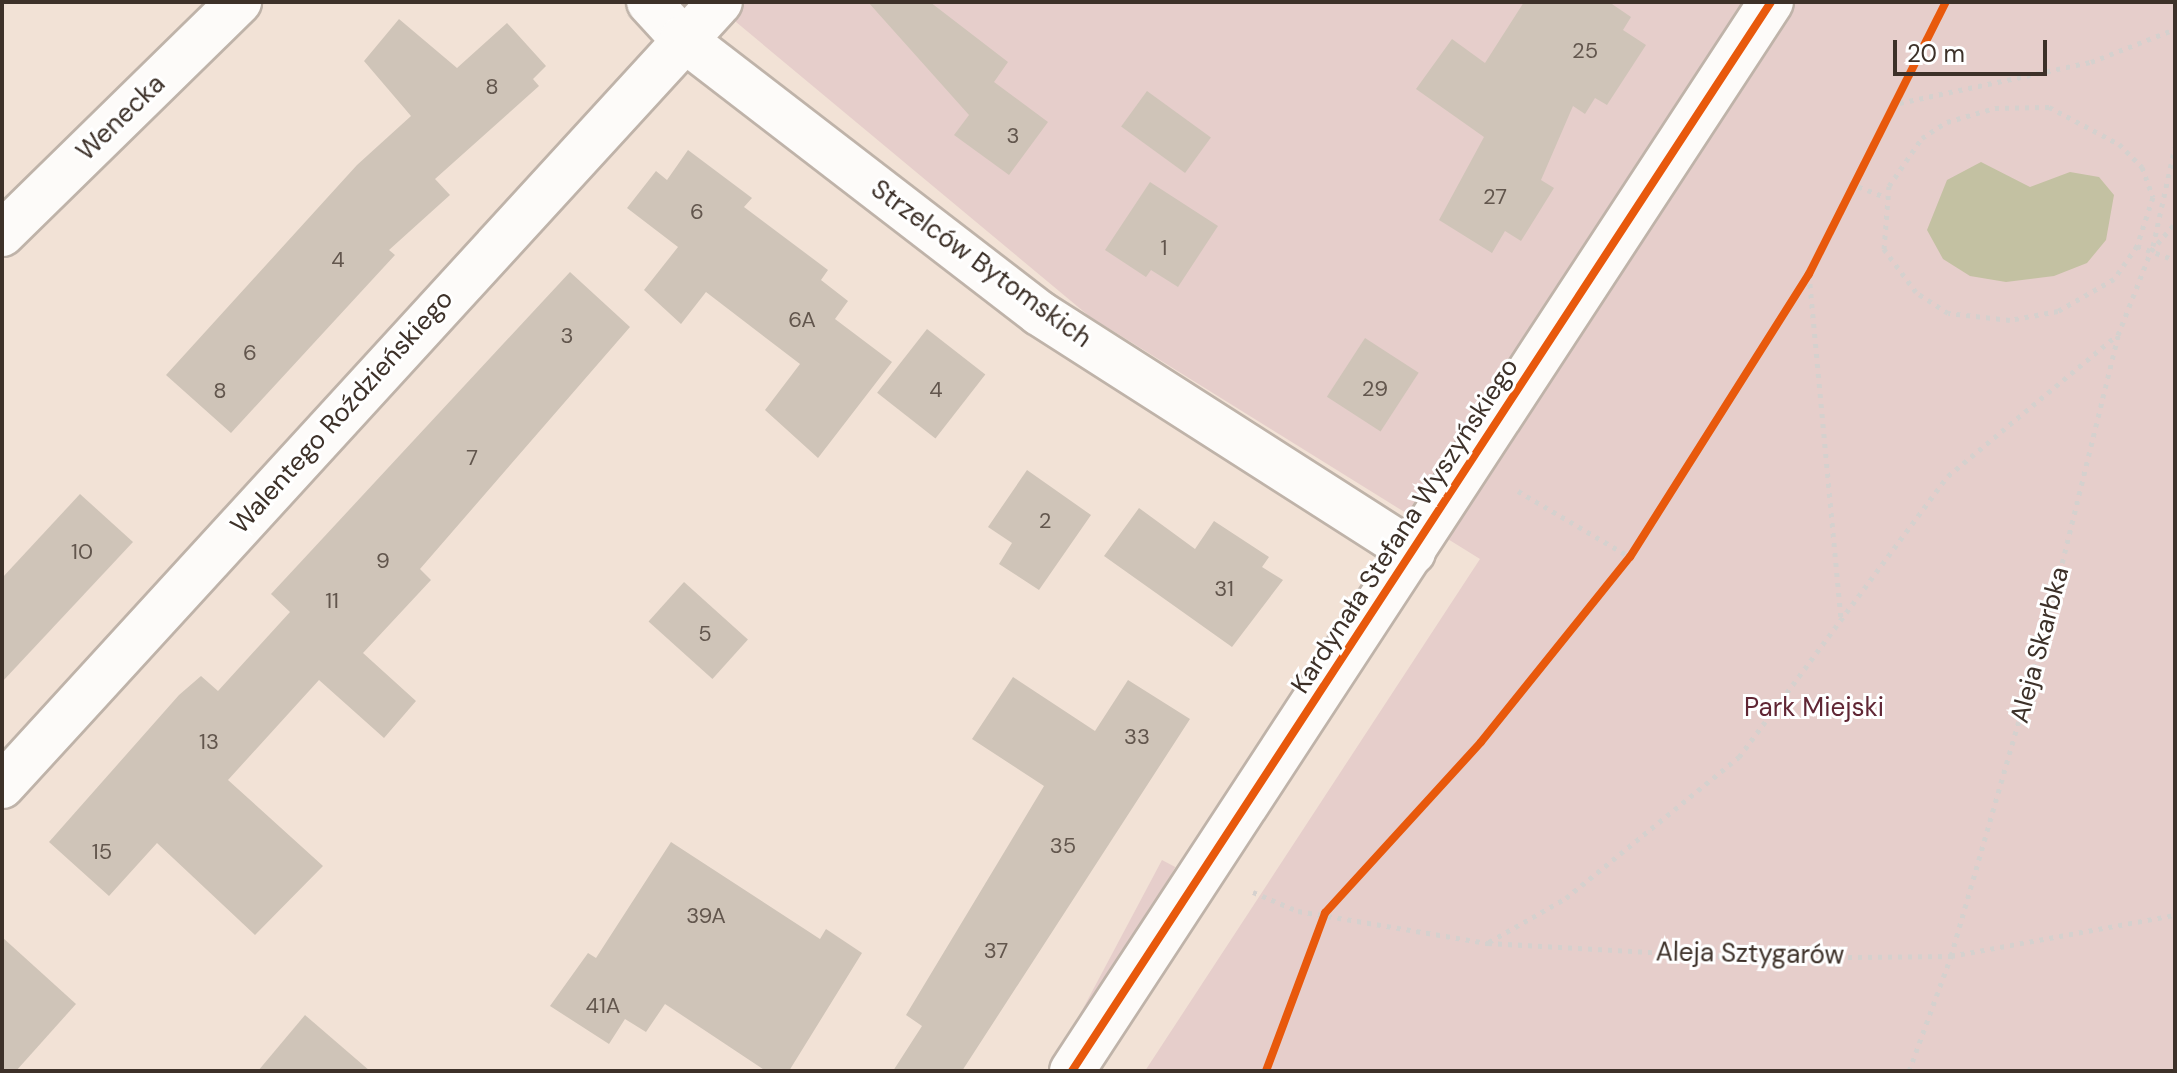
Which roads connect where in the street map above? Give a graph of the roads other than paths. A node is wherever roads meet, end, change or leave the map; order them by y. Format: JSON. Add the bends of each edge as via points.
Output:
{"nodes":[{"id":1,"x":239,"y":2,"type":"edge"},
{"id":2,"x":649,"y":2,"type":"edge"},
{"id":3,"x":720,"y":2,"type":"edge"},
{"id":4,"x":1771,"y":2,"type":"edge"},
{"id":5,"x":682,"y":38,"type":"junction"},
{"id":6,"x":2,"y":234,"type":"edge"},
{"id":7,"x":1413,"y":552,"type":"junction"},
{"id":8,"x":2,"y":786,"type":"edge"},
{"id":9,"x":1072,"y":1071,"type":"edge"}],
"edges":[{"from":1,"to":6,"type":"street","name":"Wenecka"},
{"from":2,"to":5,"type":"street","name":"Strzelców Bytomskich"},
{"from":3,"to":5,"type":"street","name":"Walentego Roździeńskiego"},
{"from":4,"to":7,"type":"street","name":"Kardynała Stefana Wyszyńskiego"},
{"from":5,"to":7,"type":"street","name":"Strzelców Bytomskich","via":[[1039,313]]},
{"from":5,"to":8,"type":"street","name":"Walentego Roździeńskiego"},
{"from":7,"to":9,"type":"street","name":"Kardynała Stefana Wyszyńskiego"}]}
